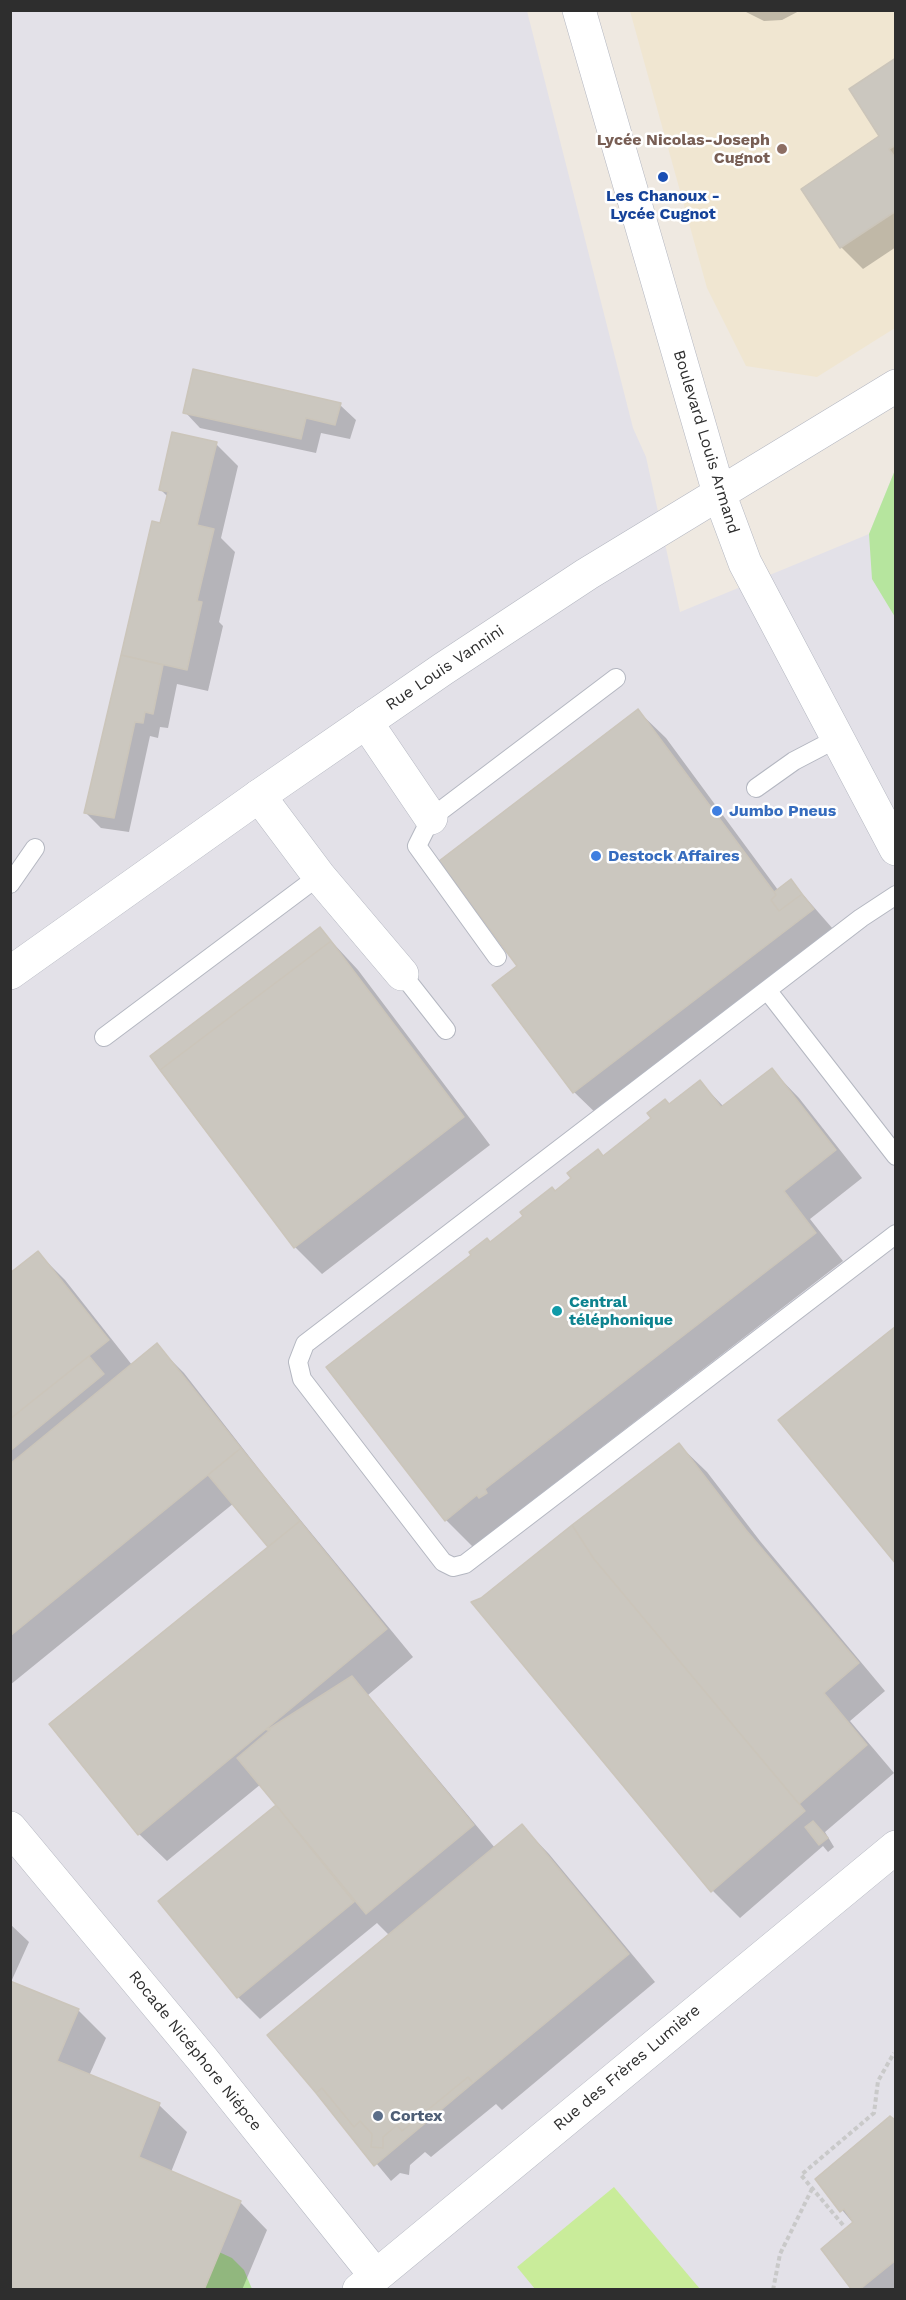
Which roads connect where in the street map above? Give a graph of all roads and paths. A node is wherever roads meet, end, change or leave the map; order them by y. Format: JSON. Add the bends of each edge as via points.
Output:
{"nodes":[{"id":1,"x":579,"y":10,"type":"edge"},
{"id":2,"x":896,"y":386,"type":"edge"},
{"id":3,"x":719,"y":493,"type":"junction"},
{"id":4,"x":616,"y":678,"type":"dead end"},
{"id":5,"x":366,"y":722,"type":"junction"},
{"id":6,"x":838,"y":738,"type":"junction"},
{"id":7,"x":756,"y":788,"type":"dead end"},
{"id":8,"x":259,"y":796,"type":"junction"},
{"id":9,"x":430,"y":818,"type":"junction"},
{"id":10,"x":35,"y":848,"type":"dead end"},
{"id":11,"x":896,"y":849,"type":"edge"},
{"id":12,"x":319,"y":876,"type":"junction"},
{"id":13,"x":10,"y":884,"type":"edge"},
{"id":14,"x":896,"y":895,"type":"edge"},
{"id":15,"x":497,"y":957,"type":"dead end"},
{"id":16,"x":10,"y":974,"type":"edge"},
{"id":17,"x":402,"y":974,"type":"joint"},
{"id":18,"x":767,"y":990,"type":"junction"},
{"id":19,"x":447,"y":1030,"type":"dead end"},
{"id":20,"x":104,"y":1037,"type":"dead end"},
{"id":21,"x":896,"y":1156,"type":"edge"},
{"id":22,"x":896,"y":1234,"type":"edge"},
{"id":23,"x":10,"y":1828,"type":"edge"},
{"id":24,"x":896,"y":1847,"type":"edge"},
{"id":25,"x":894,"y":2052,"type":"dead end"},
{"id":26,"x":812,"y":2189,"type":"junction"},
{"id":27,"x":843,"y":2225,"type":"dead end"},
{"id":28,"x":367,"y":2283,"type":"edge"},
{"id":29,"x":773,"y":2289,"type":"edge"}],
"edges":[{"from":1,"to":3,"type":"street","name":"Boulevard Louis Armand"},
{"from":2,"to":3,"type":"street","name":"Rue Louis Vannini"},
{"from":3,"to":5,"type":"street","name":"Rue Louis Vannini","via":[[587,574]]},
{"from":3,"to":6,"type":"street","name":"Boulevard Louis Armand","via":[[745,563]]},
{"from":4,"to":9,"type":"lane"},
{"from":5,"to":8,"type":"street","name":"Rue Louis Vannini"},
{"from":5,"to":9,"type":"street"},
{"from":6,"to":7,"type":"lane","via":[[794,761]]},
{"from":6,"to":11,"type":"street","name":"Boulevard Louis Armand"},
{"from":8,"to":12,"type":"street"},
{"from":8,"to":16,"type":"street","name":"Rue Louis Vannini"},
{"from":9,"to":15,"type":"lane","via":[[417,846]]},
{"from":10,"to":13,"type":"lane"},
{"from":12,"to":17,"type":"street"},
{"from":12,"to":20,"type":"lane"},
{"from":14,"to":18,"type":"lane"},
{"from":17,"to":19,"type":"lane"},
{"from":18,"to":21,"type":"lane"},
{"from":18,"to":22,"type":"lane","via":[[305,1344],[298,1362],[302,1379],[443,1562],[453,1567],[465,1564]]},
{"from":23,"to":28,"type":"street","name":"Rocade Nicéphore Niépce","via":[[203,2060]]},
{"from":24,"to":28,"type":"street","name":"Rue des Frères Lumière"},
{"from":25,"to":26,"type":"path","via":[[878,2081],[874,2113],[801,2175]]},
{"from":26,"to":27,"type":"path"},
{"from":26,"to":29,"type":"path","via":[[780,2254]]}]}
